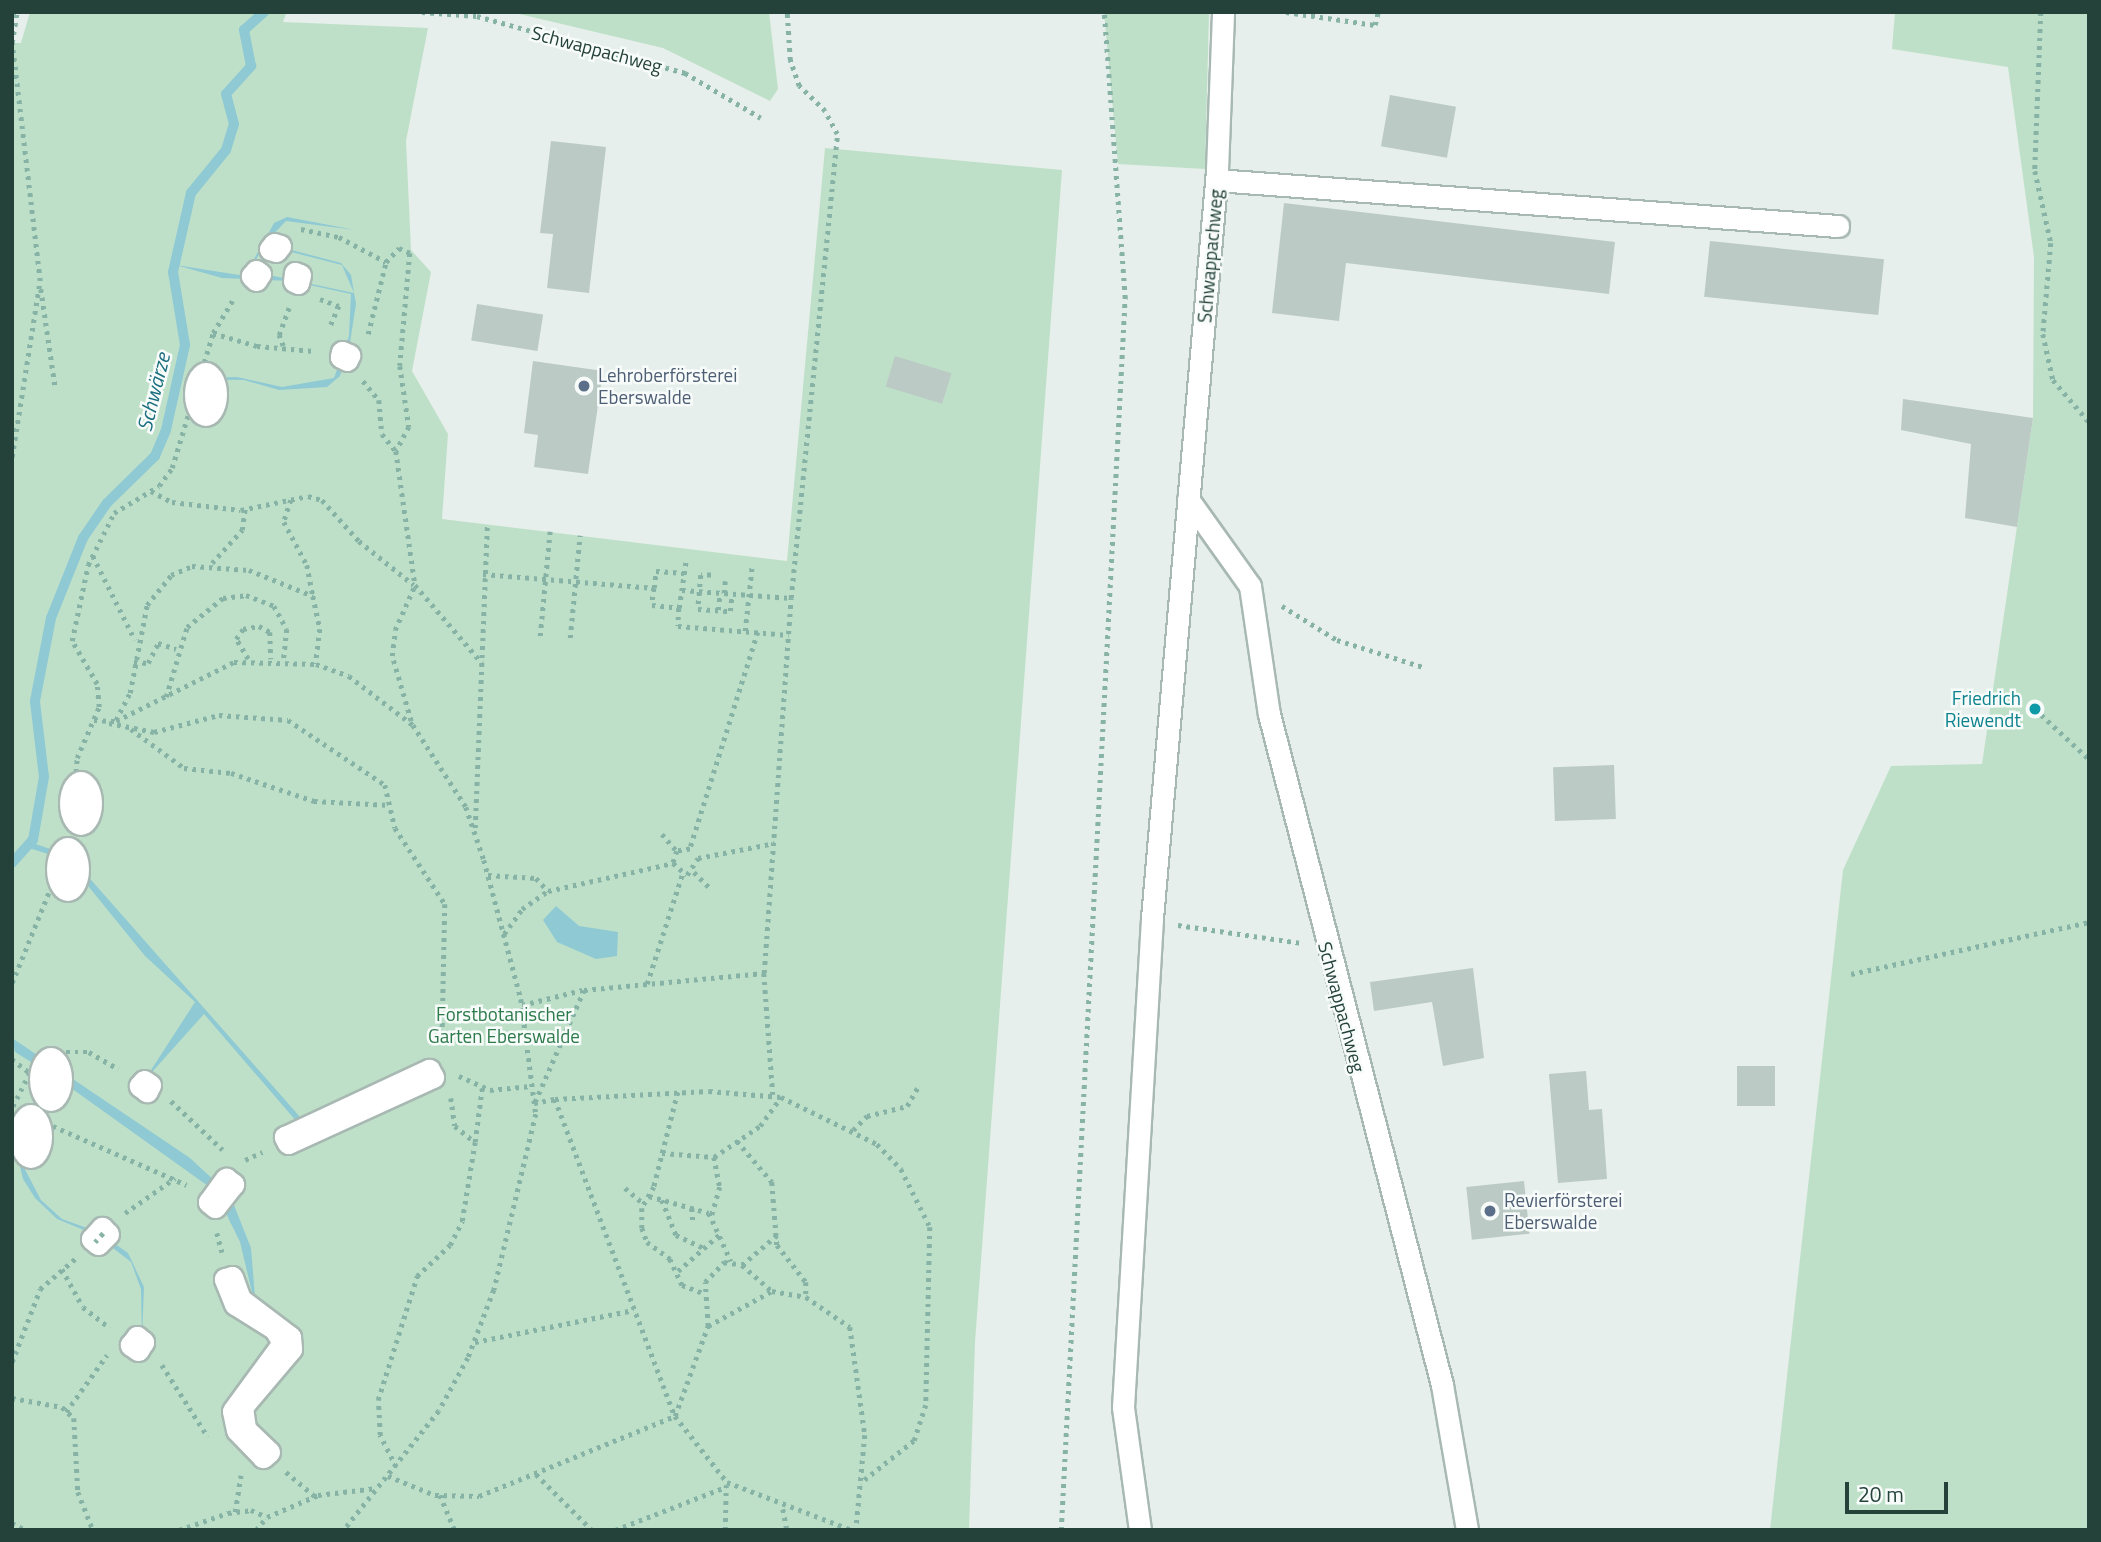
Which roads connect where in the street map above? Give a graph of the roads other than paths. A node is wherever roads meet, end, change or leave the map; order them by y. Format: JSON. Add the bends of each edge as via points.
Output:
{"nodes":[{"id":1,"x":1223,"y":12,"type":"edge"},
{"id":2,"x":1216,"y":180,"type":"junction"},
{"id":3,"x":1838,"y":226,"type":"dead end"},
{"id":4,"x":1188,"y":499,"type":"junction"},
{"id":5,"x":286,"y":1140,"type":"joint"},
{"id":6,"x":228,"y":1278,"type":"road end"},
{"id":7,"x":266,"y":1454,"type":"road end"},
{"id":8,"x":1140,"y":1530,"type":"edge"},
{"id":9,"x":1466,"y":1530,"type":"edge"}],
"edges":[{"from":1,"to":2,"type":"street","name":"Schwappachweg"},
{"from":2,"to":3,"type":"street"},
{"from":2,"to":4,"type":"street","name":"Schwappachweg"},
{"from":4,"to":8,"type":"street","name":"Schwappachweg","via":[[1152,918],[1123,1408]]},
{"from":4,"to":9,"type":"street","name":"Schwappachweg","via":[[1250,586],[1269,714],[1442,1385]]},
{"from":5,"to":5,"type":"street","via":[[429,1070],[433,1077],[298,1139]]},
{"from":6,"to":7,"type":"street","via":[[234,1304],[275,1329],[284,1343],[233,1411],[237,1430]]}]}
